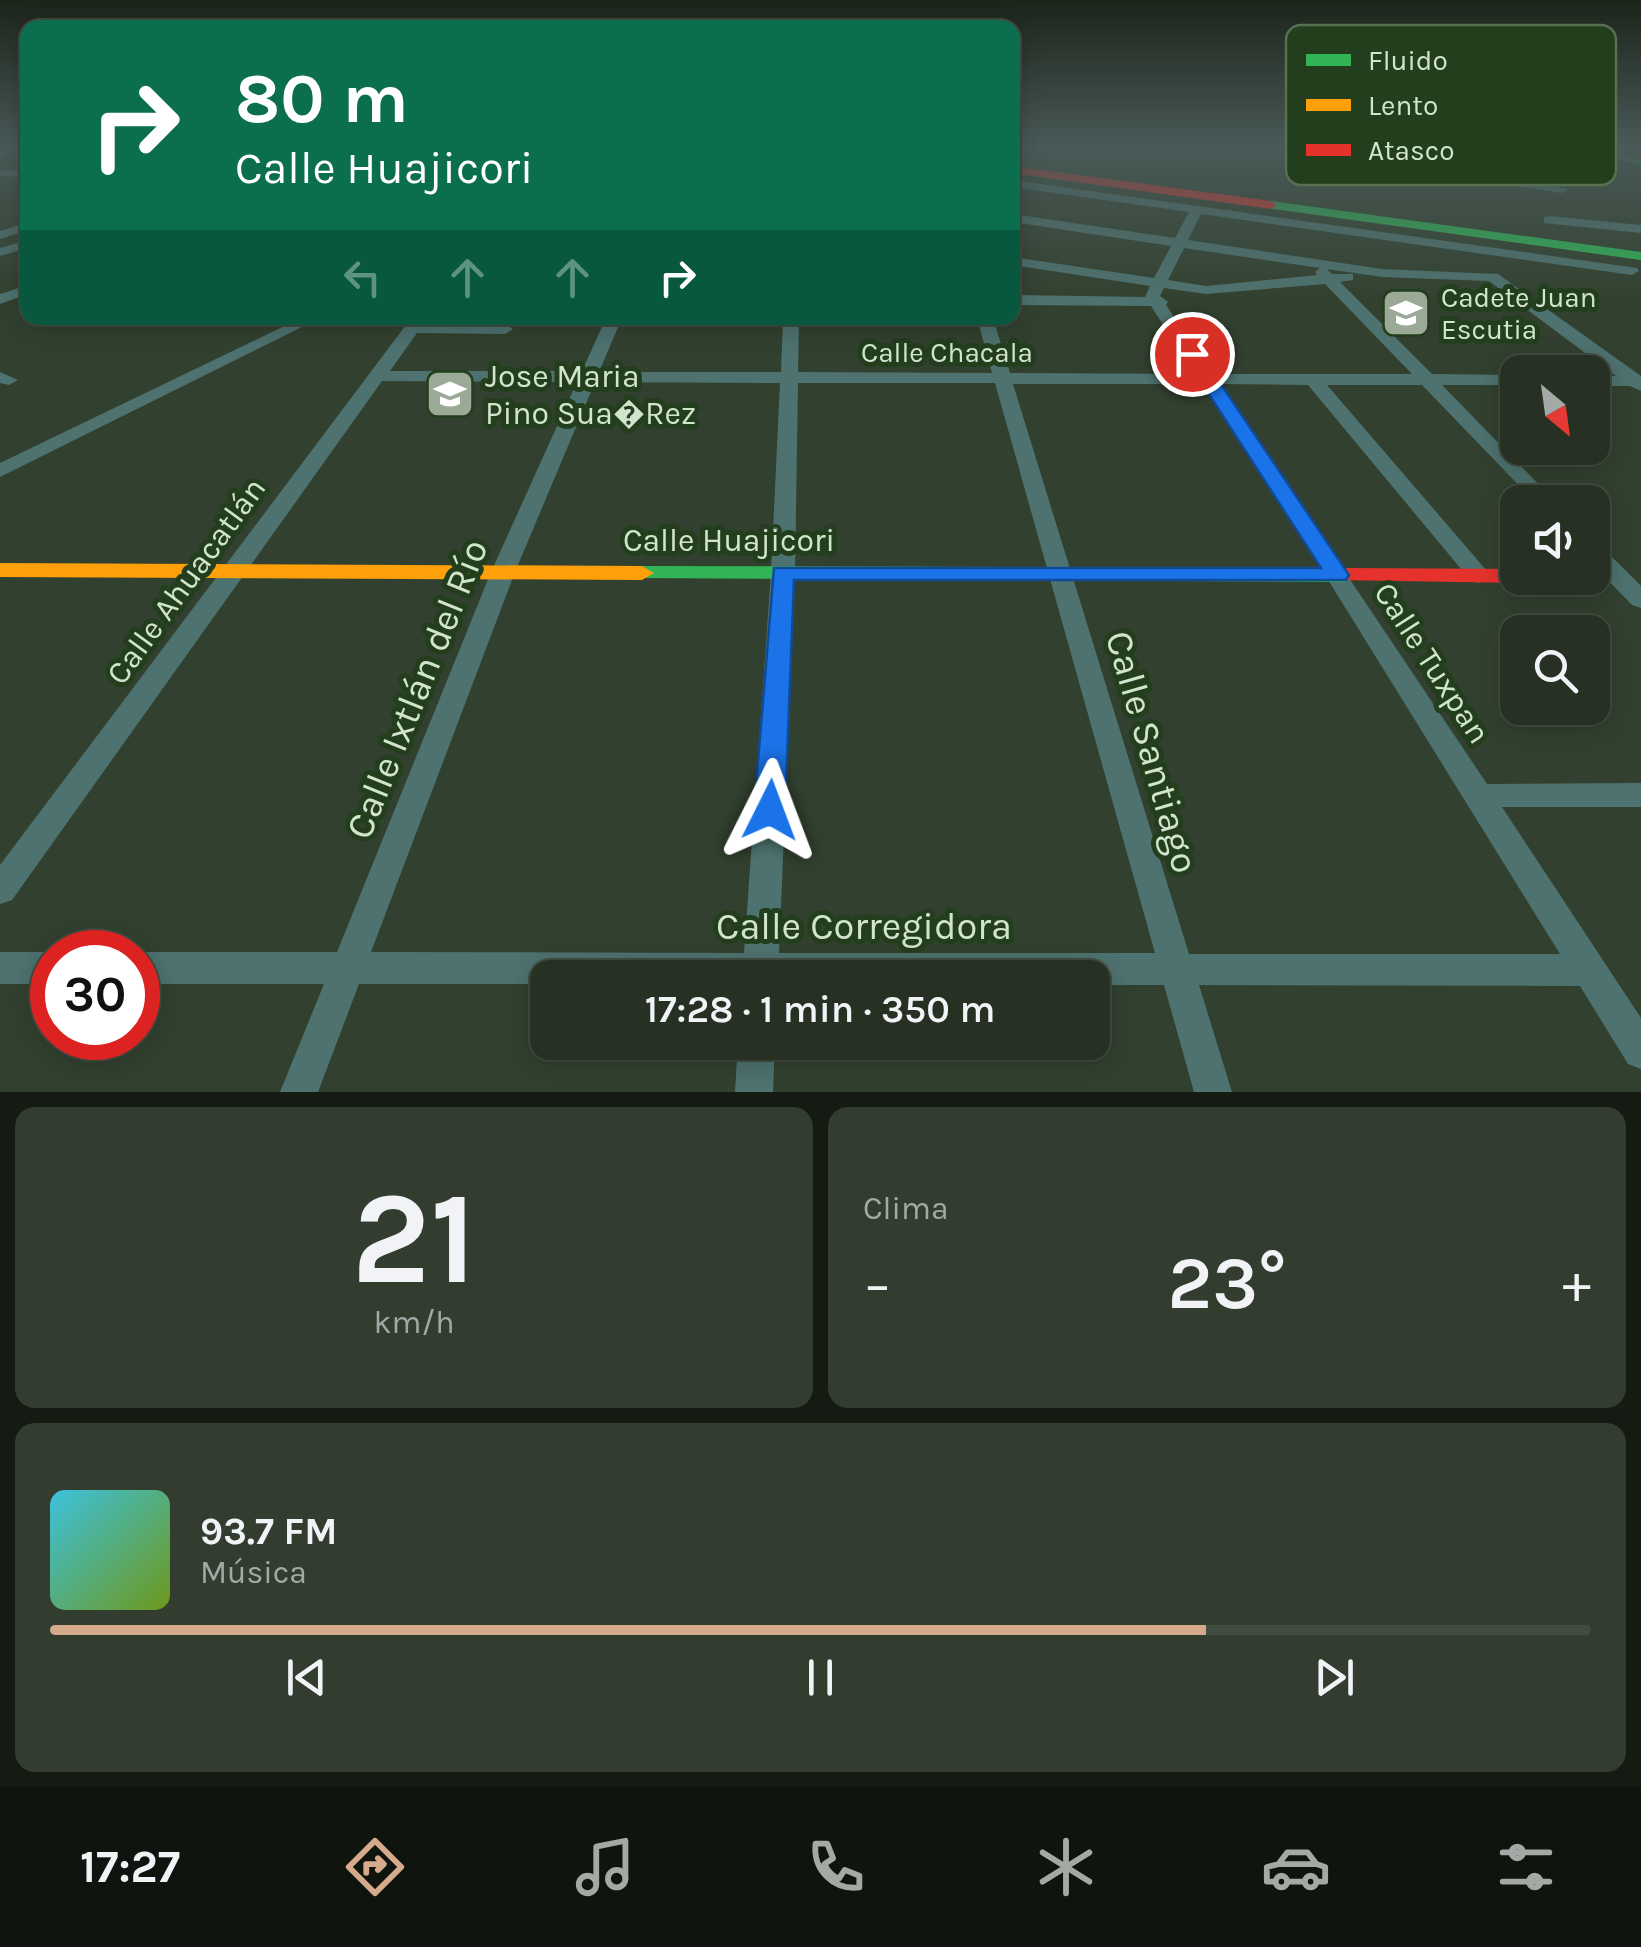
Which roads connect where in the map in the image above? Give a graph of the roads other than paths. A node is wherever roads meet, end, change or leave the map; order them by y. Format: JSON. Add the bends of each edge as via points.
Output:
{"nodes":[{"id":1,"x":1101,"y":196,"type":"edge"},
{"id":2,"x":1184,"y":196,"type":"edge"},
{"id":3,"x":1359,"y":196,"type":"edge"},
{"id":4,"x":1198,"y":210,"type":"junction"},
{"id":5,"x":1020,"y":219,"type":"edge"},
{"id":6,"x":1641,"y":231,"type":"edge"},
{"id":7,"x":1179,"y":244,"type":"junction"},
{"id":8,"x":1020,"y":263,"type":"edge"},
{"id":9,"x":1636,"y":264,"type":"edge"},
{"id":10,"x":1322,"y":272,"type":"junction"},
{"id":11,"x":1158,"y":294,"type":"junction"},
{"id":12,"x":1020,"y":300,"type":"edge"},
{"id":13,"x":298,"y":325,"type":"edge"},
{"id":14,"x":414,"y":325,"type":"edge"},
{"id":15,"x":461,"y":325,"type":"edge"},
{"id":16,"x":610,"y":325,"type":"edge"},
{"id":17,"x":791,"y":325,"type":"edge"},
{"id":18,"x":987,"y":325,"type":"edge"},
{"id":19,"x":505,"y":329,"type":"dead end"},
{"id":20,"x":376,"y":376,"type":"junction"},
{"id":21,"x":584,"y":378,"type":"junction"},
{"id":22,"x":1003,"y":379,"type":"junction"},
{"id":23,"x":792,"y":380,"type":"junction"},
{"id":24,"x":1208,"y":380,"type":"junction"},
{"id":25,"x":1314,"y":380,"type":"junction"},
{"id":26,"x":1426,"y":380,"type":"junction"},
{"id":27,"x":1500,"y":380,"type":"edge"},
{"id":28,"x":1610,"y":382,"type":"edge"},
{"id":29,"x":1639,"y":383,"type":"edge"},
{"id":30,"x":0,"y":471,"type":"edge"},
{"id":31,"x":1529,"y":485,"type":"edge"},
{"id":32,"x":0,"y":570,"type":"edge"},
{"id":33,"x":234,"y":571,"type":"junction"},
{"id":34,"x":503,"y":572,"type":"junction"},
{"id":35,"x":783,"y":573,"type":"junction"},
{"id":36,"x":1061,"y":574,"type":"junction"},
{"id":37,"x":1337,"y":575,"type":"junction"},
{"id":38,"x":1479,"y":576,"type":"junction"},
{"id":39,"x":1500,"y":576,"type":"edge"},
{"id":40,"x":1630,"y":578,"type":"edge"},
{"id":41,"x":1641,"y":600,"type":"edge"},
{"id":42,"x":1478,"y":796,"type":"junction"},
{"id":43,"x":1641,"y":796,"type":"edge"},
{"id":44,"x":0,"y":890,"type":"edge"},
{"id":45,"x":761,"y":960,"type":"edge"},
{"id":46,"x":0,"y":968,"type":"edge"},
{"id":47,"x":30,"y":968,"type":"edge"},
{"id":48,"x":160,"y":968,"type":"edge"},
{"id":49,"x":348,"y":968,"type":"junction"},
{"id":50,"x":1177,"y":969,"type":"junction"},
{"id":51,"x":530,"y":970,"type":"edge"},
{"id":52,"x":1110,"y":970,"type":"edge"},
{"id":53,"x":1590,"y":970,"type":"junction"},
{"id":54,"x":1641,"y":1051,"type":"edge"},
{"id":55,"x":755,"y":1060,"type":"edge"},
{"id":56,"x":299,"y":1092,"type":"edge"},
{"id":57,"x":754,"y":1092,"type":"edge"},
{"id":58,"x":1213,"y":1092,"type":"edge"}],
"edges":[{"from":1,"to":4,"type":"street"},
{"from":2,"to":9,"type":"main road"},
{"from":3,"to":6,"type":"main road"},
{"from":4,"to":7,"type":"street"},
{"from":4,"to":9,"type":"street"},
{"from":5,"to":7,"type":"street"},
{"from":7,"to":10,"type":"street"},
{"from":7,"to":11,"type":"street"},
{"from":8,"to":11,"type":"street"},
{"from":10,"to":11,"type":"street"},
{"from":10,"to":26,"type":"street"},
{"from":10,"to":29,"type":"street","via":[[1498,280]]},
{"from":11,"to":12,"type":"street"},
{"from":11,"to":24,"type":"street","name":"Calle Tuxpan"},
{"from":13,"to":30,"type":"street"},
{"from":14,"to":20,"type":"street","name":"Calle Ahuacatlán"},
{"from":15,"to":19,"type":"street"},
{"from":16,"to":21,"type":"street","name":"Calle Ixtlán del Río"},
{"from":17,"to":23,"type":"street"},
{"from":18,"to":22,"type":"street","name":"Calle Santiago"},
{"from":20,"to":21,"type":"street","name":"Calle Chacala"},
{"from":20,"to":33,"type":"street","name":"Calle Ahuacatlán"},
{"from":21,"to":23,"type":"street","name":"Calle Chacala"},
{"from":21,"to":34,"type":"street","name":"Calle Ixtlán del Río"},
{"from":22,"to":23,"type":"street","name":"Calle Chacala"},
{"from":22,"to":24,"type":"street","name":"Calle Chacala"},
{"from":22,"to":36,"type":"street","name":"Calle Santiago"},
{"from":23,"to":35,"type":"street"},
{"from":24,"to":25,"type":"street","name":"Calle Chacala"},
{"from":24,"to":37,"type":"street","name":"Calle Tuxpan"},
{"from":25,"to":26,"type":"street","name":"Calle Chacala"},
{"from":25,"to":38,"type":"street"},
{"from":26,"to":27,"type":"street","name":"Calle Chacala"},
{"from":26,"to":31,"type":"street"},
{"from":28,"to":29,"type":"street"},
{"from":32,"to":33,"type":"main road","name":"Calle Huajicori"},
{"from":33,"to":34,"type":"main road","name":"Calle Huajicori"},
{"from":33,"to":44,"type":"street","name":"Calle Ahuacatlán"},
{"from":34,"to":35,"type":"main road","name":"Calle Huajicori"},
{"from":34,"to":49,"type":"street","name":"Calle Ixtlán del Río"},
{"from":35,"to":36,"type":"main road","name":"Calle Huajicori"},
{"from":35,"to":45,"type":"street"},
{"from":36,"to":37,"type":"main road","name":"Calle Huajicori"},
{"from":36,"to":50,"type":"street","name":"Calle Santiago"},
{"from":37,"to":38,"type":"main road","name":"Calle Huajicori"},
{"from":37,"to":42,"type":"street","name":"Calle Tuxpan"},
{"from":38,"to":39,"type":"main road","name":"Calle Huajicori"},
{"from":40,"to":41,"type":"street"},
{"from":42,"to":43,"type":"street"},
{"from":42,"to":53,"type":"street","name":"Calle Tuxpan"},
{"from":46,"to":47,"type":"street"},
{"from":48,"to":49,"type":"street","name":"Calle Corregidora"},
{"from":49,"to":51,"type":"street","name":"Calle Corregidora"},
{"from":49,"to":56,"type":"street","name":"Calle Ixtlán del Río"},
{"from":50,"to":52,"type":"street","name":"Calle Corregidora"},
{"from":50,"to":53,"type":"street","name":"Calle Corregidora"},
{"from":50,"to":58,"type":"street","name":"Calle Santiago"},
{"from":53,"to":54,"type":"street","name":"Calle Tuxpan"},
{"from":55,"to":57,"type":"street"}]}
